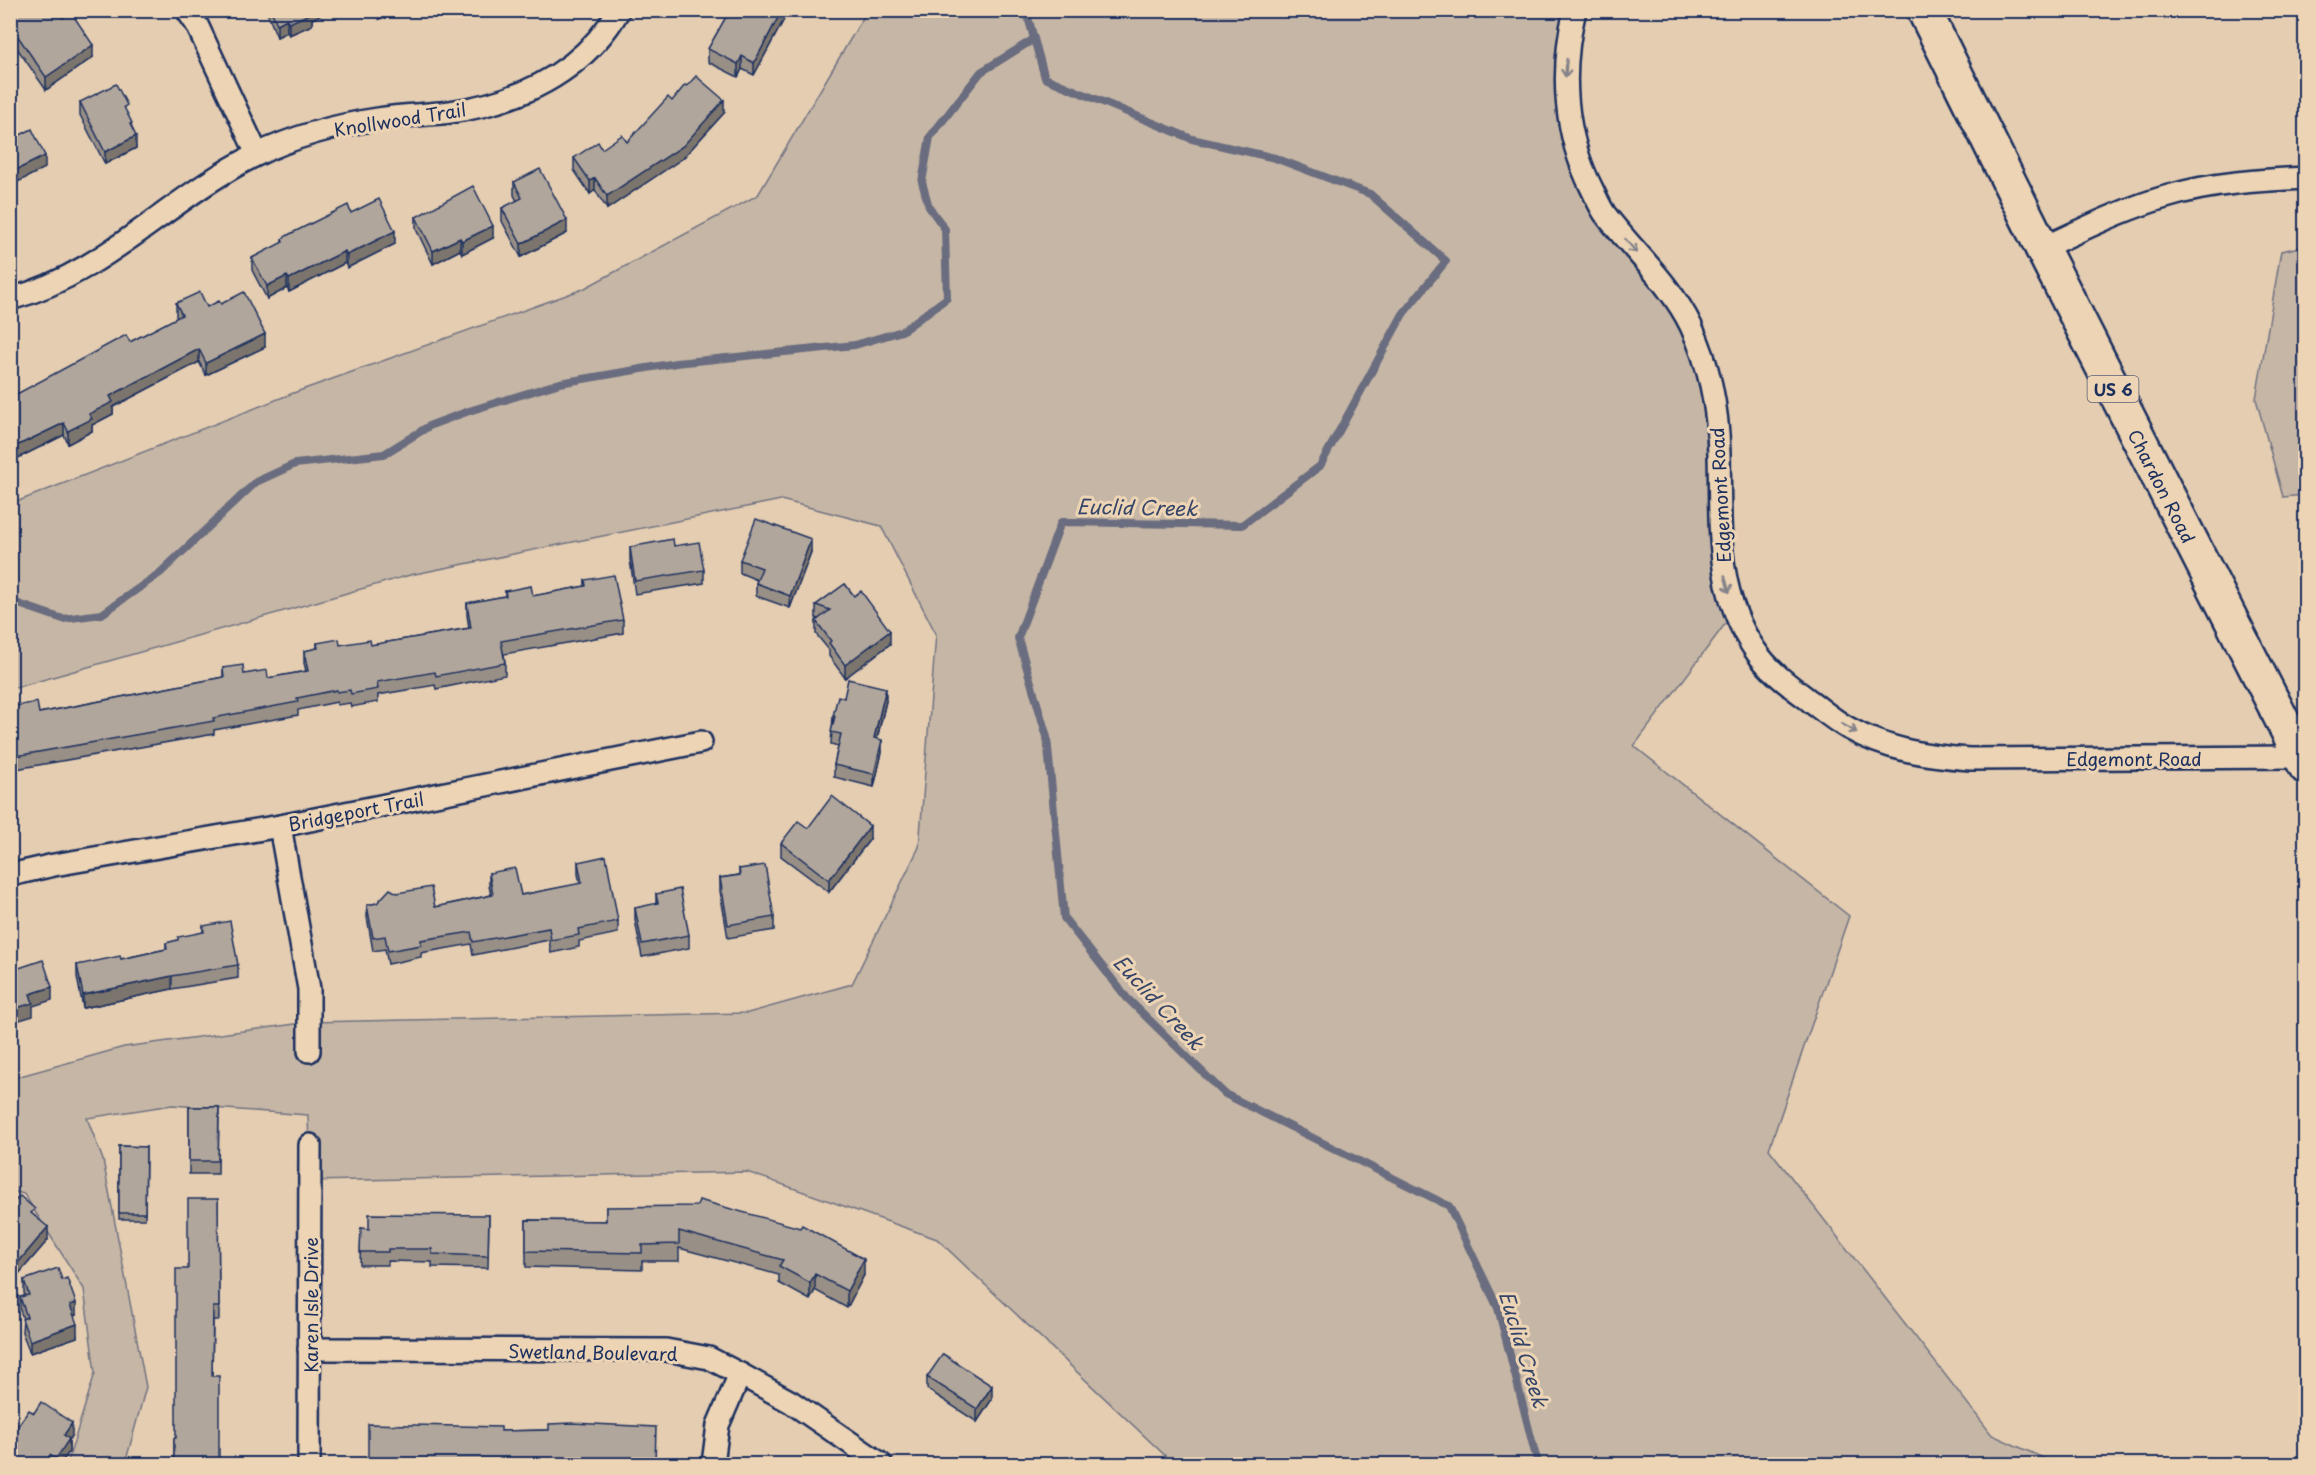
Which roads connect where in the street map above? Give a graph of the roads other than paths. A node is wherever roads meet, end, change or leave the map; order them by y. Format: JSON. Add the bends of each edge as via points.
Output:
{"nodes":[{"id":1,"x":187,"y":10,"type":"edge"},
{"id":2,"x":619,"y":10,"type":"edge"},
{"id":3,"x":1575,"y":10,"type":"edge"},
{"id":4,"x":1924,"y":10,"type":"edge"},
{"id":5,"x":257,"y":154,"type":"junction"},
{"id":6,"x":2306,"y":178,"type":"edge"},
{"id":7,"x":2042,"y":248,"type":"junction"},
{"id":8,"x":10,"y":299,"type":"edge"},
{"id":9,"x":701,"y":742,"type":"dead end"},
{"id":10,"x":2304,"y":759,"type":"edge"},
{"id":11,"x":280,"y":826,"type":"junction"},
{"id":12,"x":10,"y":875,"type":"edge"},
{"id":13,"x":309,"y":1051,"type":"dead end"},
{"id":14,"x":310,"y":1145,"type":"dead end"},
{"id":15,"x":309,"y":1349,"type":"junction"},
{"id":16,"x":740,"y":1374,"type":"junction"},
{"id":17,"x":309,"y":1464,"type":"edge"},
{"id":18,"x":713,"y":1464,"type":"edge"},
{"id":19,"x":882,"y":1464,"type":"edge"}],
"edges":[{"from":1,"to":5,"type":"street"},
{"from":2,"to":5,"type":"street","name":"Knollwood Trail","via":[[603,33],[562,71],[511,99],[475,108],[346,125]]},
{"from":3,"to":10,"type":"street","name":"Edgemont Road","one_way":true,"via":[[1565,75],[1574,145],[1604,212],[1690,324],[1707,367],[1719,453],[1719,528],[1724,573],[1734,612],[1755,650],[1782,681],[1847,728],[1888,747],[1932,756]]},
{"from":4,"to":7,"type":"main road","name":"Chardon Road","number":"US 6"},
{"from":5,"to":8,"type":"street","name":"Knollwood Trail","via":[[194,190],[83,270]]},
{"from":6,"to":7,"type":"street","via":[[2211,186],[2170,195]]},
{"from":7,"to":10,"type":"main road","name":"Chardon Road","number":"US 6"},
{"from":9,"to":11,"type":"street","name":"Bridgeport Trail"},
{"from":11,"to":12,"type":"street","name":"Bridgeport Trail"},
{"from":11,"to":13,"type":"street","via":[[309,988]]},
{"from":14,"to":15,"type":"street","name":"Karen Isle Drive"},
{"from":15,"to":16,"type":"street","name":"Swetland Boulevard","via":[[666,1350],[709,1358]]},
{"from":15,"to":17,"type":"street","name":"Karen Isle Drive"},
{"from":16,"to":18,"type":"street","via":[[718,1425]]},
{"from":16,"to":19,"type":"street","name":"Swetland Boulevard","via":[[791,1402]]}]}
